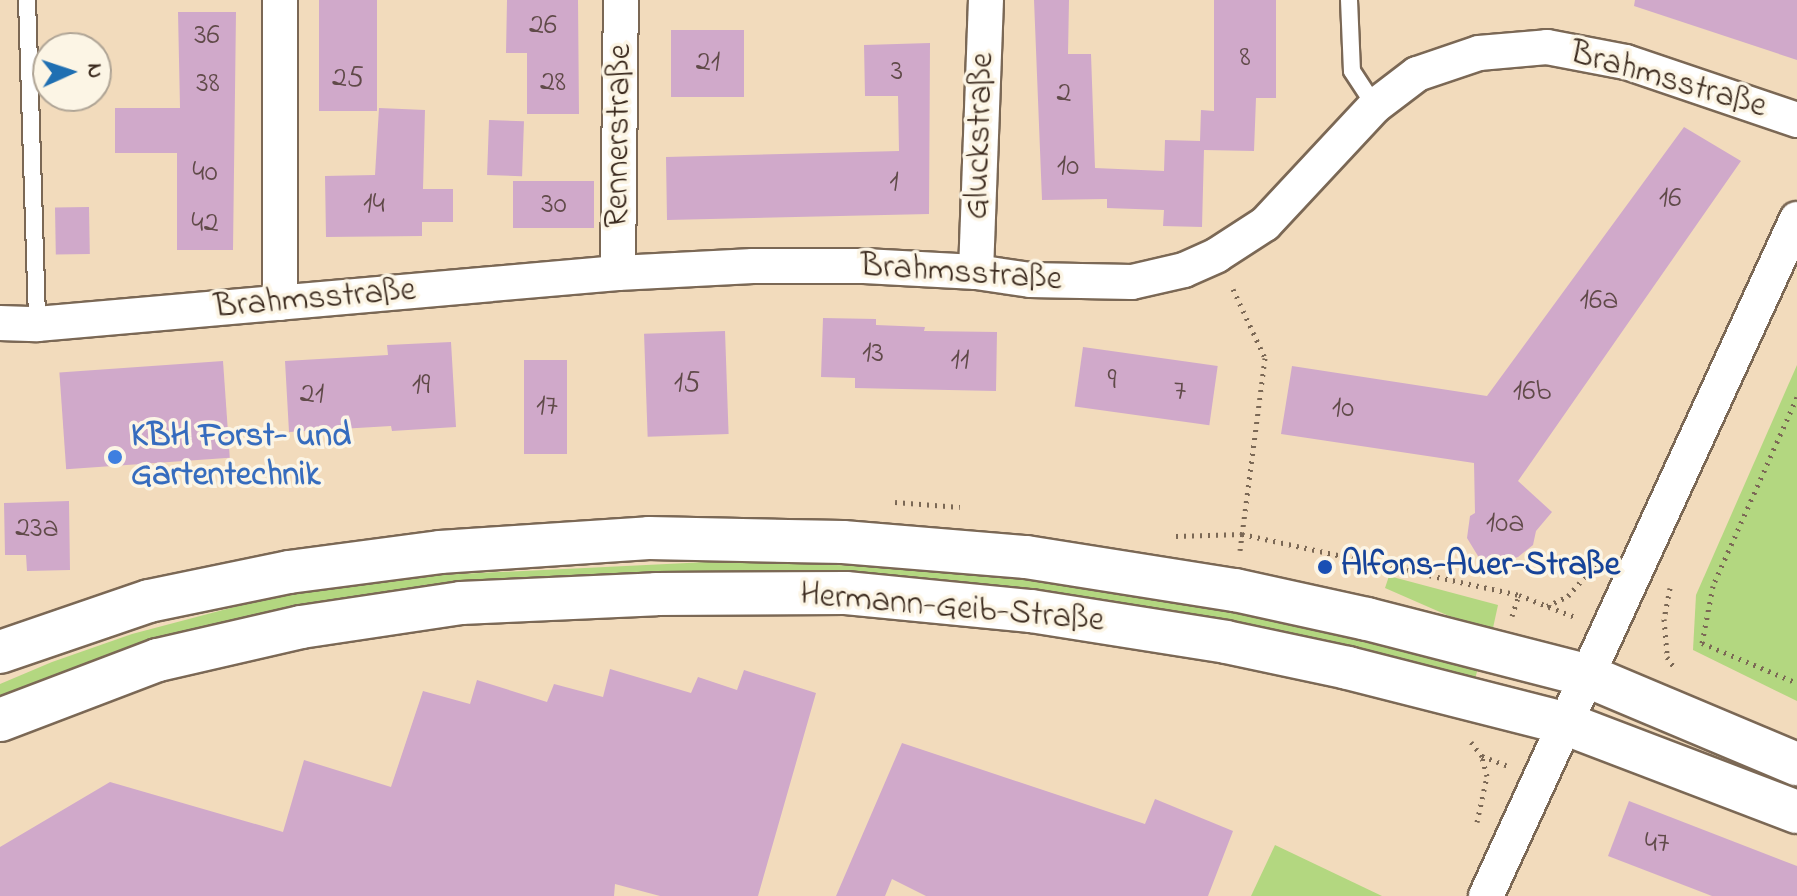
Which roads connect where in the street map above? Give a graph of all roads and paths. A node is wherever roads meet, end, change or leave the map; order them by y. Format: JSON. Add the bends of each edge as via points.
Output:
{"nodes":[{"id":1,"x":27,"y":0,"type":"edge"},
{"id":2,"x":280,"y":0,"type":"edge"},
{"id":3,"x":621,"y":0,"type":"edge"},
{"id":4,"x":986,"y":0,"type":"edge"},
{"id":5,"x":1349,"y":0,"type":"edge"},
{"id":6,"x":1375,"y":106,"type":"junction"},
{"id":7,"x":1797,"y":120,"type":"edge"},
{"id":8,"x":1797,"y":219,"type":"edge"},
{"id":9,"x":1217,"y":255,"type":"junction"},
{"id":10,"x":976,"y":272,"type":"junction"},
{"id":11,"x":618,"y":273,"type":"junction"},
{"id":12,"x":280,"y":303,"type":"junction"},
{"id":13,"x":0,"y":323,"type":"edge"},
{"id":14,"x":37,"y":324,"type":"junction"},
{"id":15,"x":1797,"y":397,"type":"edge"},
{"id":16,"x":1672,"y":580,"type":"dead end"},
{"id":17,"x":1235,"y":590,"type":"junction"},
{"id":18,"x":0,"y":652,"type":"edge"},
{"id":19,"x":1585,"y":675,"type":"junction"},
{"id":20,"x":1797,"y":683,"type":"edge"},
{"id":21,"x":1666,"y":709,"type":"junction"},
{"id":22,"x":0,"y":720,"type":"edge"},
{"id":23,"x":1564,"y":723,"type":"junction"},
{"id":24,"x":1467,"y":737,"type":"dead end"},
{"id":25,"x":1797,"y":764,"type":"edge"},
{"id":26,"x":1539,"y":778,"type":"junction"},
{"id":27,"x":1797,"y":812,"type":"edge"},
{"id":28,"x":1486,"y":896,"type":"edge"}],
"edges":[{"from":1,"to":14,"type":"lane"},
{"from":2,"to":12,"type":"street"},
{"from":3,"to":11,"type":"street","name":"Rennerstraße"},
{"from":4,"to":10,"type":"street","name":"Gluckstraße"},
{"from":5,"to":6,"type":"lane","via":[[1352,71]]},
{"from":6,"to":7,"type":"street","name":"Brahmsstraße","via":[[1417,74],[1479,53],[1547,47],[1626,62]]},
{"from":6,"to":9,"type":"street","name":"Brahmsstraße","via":[[1265,224]]},
{"from":8,"to":19,"type":"street"},
{"from":9,"to":10,"type":"street","name":"Brahmsstraße","via":[[1184,270],[1132,282],[1030,280]]},
{"from":9,"to":17,"type":"path","via":[[1265,358]]},
{"from":10,"to":11,"type":"street","name":"Brahmsstraße","via":[[753,266]]},
{"from":11,"to":12,"type":"street","name":"Brahmsstraße"},
{"from":12,"to":14,"type":"street","name":"Brahmsstraße"},
{"from":13,"to":14,"type":"street","name":"Brahmsstraße"},
{"from":15,"to":20,"type":"path","via":[[1713,586],[1702,643]]},
{"from":16,"to":21,"type":"path","via":[[1664,619],[1667,657],[1679,676]]},
{"from":17,"to":18,"type":"street","name":"Hermann-Geib-Straße","via":[[1026,557],[843,542],[649,538],[440,552],[289,572],[149,601]]},
{"from":17,"to":19,"type":"street","name":"Hermann-Geib-Straße"},
{"from":19,"to":21,"type":"street","name":"Hermann-Geib-Straße"},
{"from":19,"to":23,"type":"street"},
{"from":21,"to":25,"type":"street","name":"Hermann-Geib-Straße"},
{"from":22,"to":23,"type":"street","name":"Hermann-Geib-Straße","via":[[158,660],[330,622],[461,603],[846,593],[1031,611],[1226,642]]},
{"from":23,"to":26,"type":"street"},
{"from":23,"to":27,"type":"street","name":"Hermann-Geib-Straße"},
{"from":24,"to":26,"type":"path","via":[[1482,756]]},
{"from":26,"to":28,"type":"street"}]}
